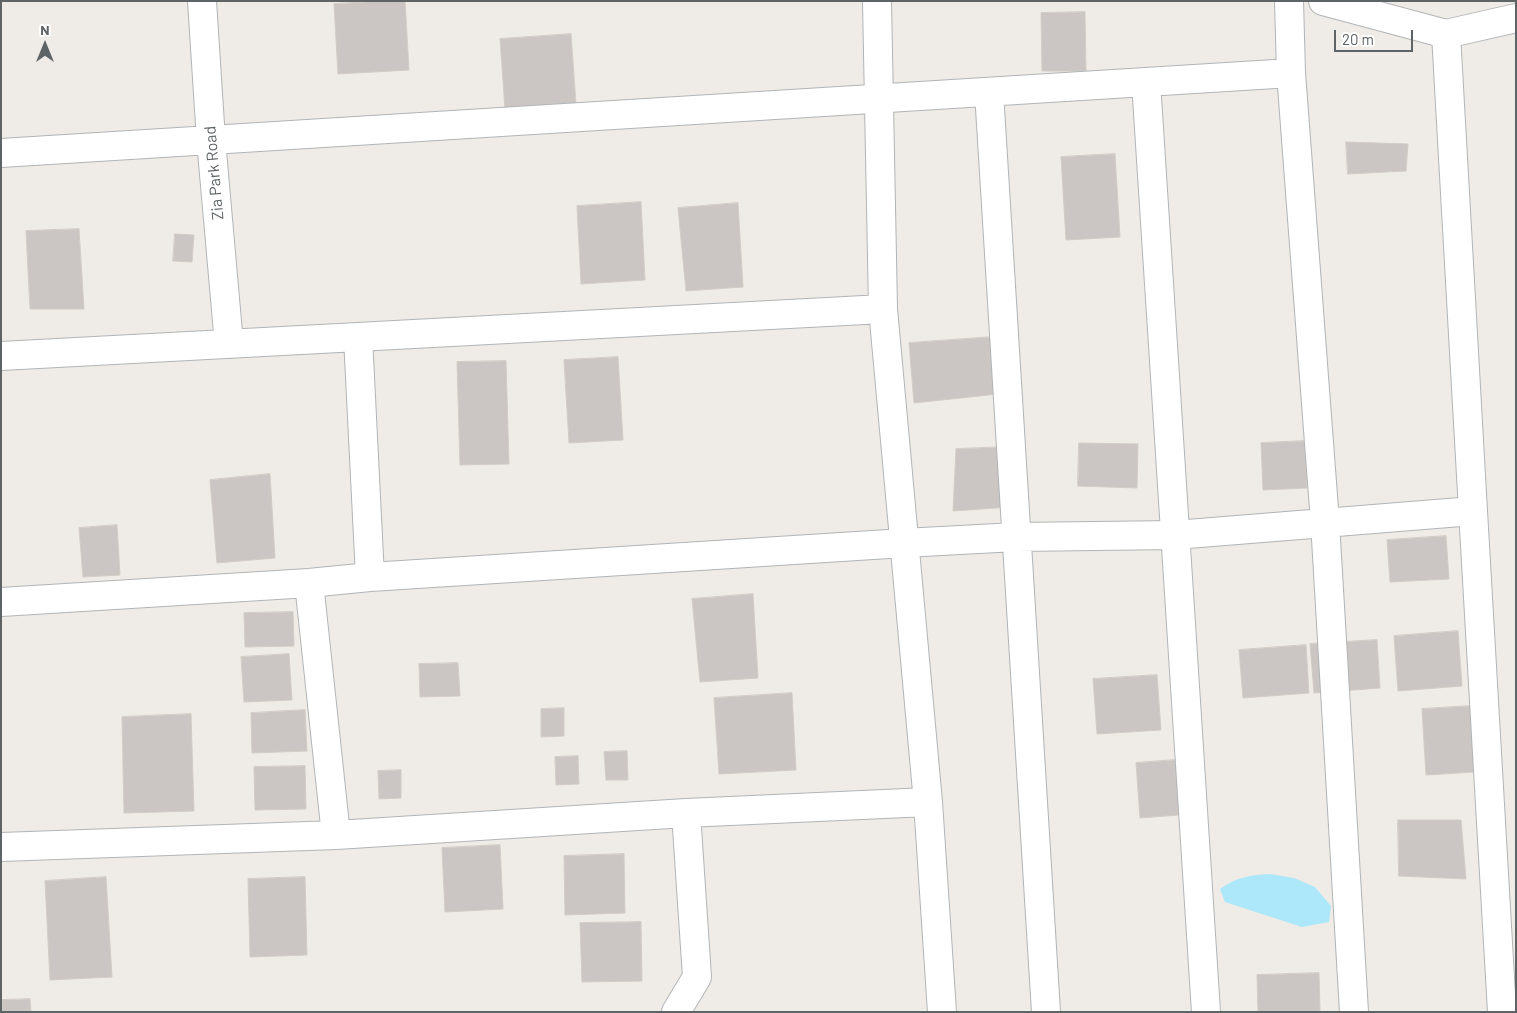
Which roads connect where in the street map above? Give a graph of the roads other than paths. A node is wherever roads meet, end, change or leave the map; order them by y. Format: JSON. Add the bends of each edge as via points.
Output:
{"nodes":[{"id":1,"x":202,"y":1,"type":"edge"},
{"id":2,"x":877,"y":1,"type":"edge"},
{"id":3,"x":1289,"y":1,"type":"edge"},
{"id":4,"x":1323,"y":1,"type":"edge"},
{"id":5,"x":1516,"y":18,"type":"edge"},
{"id":6,"x":1446,"y":34,"type":"junction"},
{"id":7,"x":1291,"y":73,"type":"junction"},
{"id":8,"x":1146,"y":82,"type":"junction"},
{"id":9,"x":989,"y":92,"type":"junction"},
{"id":10,"x":879,"y":99,"type":"junction"},
{"id":11,"x":211,"y":140,"type":"junction"},
{"id":12,"x":1,"y":153,"type":"edge"},
{"id":13,"x":883,"y":309,"type":"junction"},
{"id":14,"x":358,"y":337,"type":"junction"},
{"id":15,"x":229,"y":344,"type":"junction"},
{"id":16,"x":1,"y":356,"type":"edge"},
{"id":17,"x":1473,"y":511,"type":"junction"},
{"id":18,"x":1325,"y":522,"type":"junction"},
{"id":19,"x":1175,"y":535,"type":"junction"},
{"id":20,"x":1016,"y":537,"type":"junction"},
{"id":21,"x":904,"y":543,"type":"junction"},
{"id":22,"x":370,"y":577,"type":"junction"},
{"id":23,"x":309,"y":583,"type":"junction"},
{"id":24,"x":1,"y":602,"type":"edge"},
{"id":25,"x":928,"y":802,"type":"junction"},
{"id":26,"x":686,"y":814,"type":"junction"},
{"id":27,"x":336,"y":834,"type":"junction"},
{"id":28,"x":1,"y":847,"type":"edge"},
{"id":29,"x":676,"y":1012,"type":"edge"},
{"id":30,"x":942,"y":1012,"type":"edge"},
{"id":31,"x":1046,"y":1012,"type":"edge"},
{"id":32,"x":1206,"y":1012,"type":"edge"},
{"id":33,"x":1354,"y":1012,"type":"edge"},
{"id":34,"x":1502,"y":1012,"type":"edge"}],
"edges":[{"from":1,"to":11,"type":"street","name":"Zia Park Road"},
{"from":2,"to":10,"type":"street"},
{"from":3,"to":7,"type":"street"},
{"from":4,"to":6,"type":"street"},
{"from":5,"to":6,"type":"street"},
{"from":6,"to":17,"type":"street"},
{"from":7,"to":8,"type":"street"},
{"from":7,"to":18,"type":"street"},
{"from":8,"to":9,"type":"street"},
{"from":8,"to":19,"type":"street"},
{"from":9,"to":10,"type":"street"},
{"from":9,"to":20,"type":"street"},
{"from":10,"to":11,"type":"street"},
{"from":10,"to":13,"type":"street"},
{"from":11,"to":12,"type":"street"},
{"from":11,"to":15,"type":"street","name":"Zia Park Road"},
{"from":13,"to":14,"type":"street"},
{"from":13,"to":21,"type":"street"},
{"from":14,"to":15,"type":"street"},
{"from":14,"to":22,"type":"street"},
{"from":15,"to":16,"type":"street"},
{"from":17,"to":18,"type":"street"},
{"from":17,"to":34,"type":"street"},
{"from":18,"to":19,"type":"street"},
{"from":18,"to":33,"type":"street"},
{"from":19,"to":20,"type":"street"},
{"from":19,"to":32,"type":"street"},
{"from":20,"to":21,"type":"street"},
{"from":20,"to":31,"type":"street"},
{"from":21,"to":22,"type":"street"},
{"from":21,"to":25,"type":"street"},
{"from":22,"to":23,"type":"street"},
{"from":23,"to":24,"type":"street"},
{"from":23,"to":27,"type":"street"},
{"from":25,"to":26,"type":"street"},
{"from":25,"to":30,"type":"street"},
{"from":26,"to":27,"type":"street"},
{"from":26,"to":29,"type":"street","via":[[697,976]]},
{"from":27,"to":28,"type":"street"}]}
